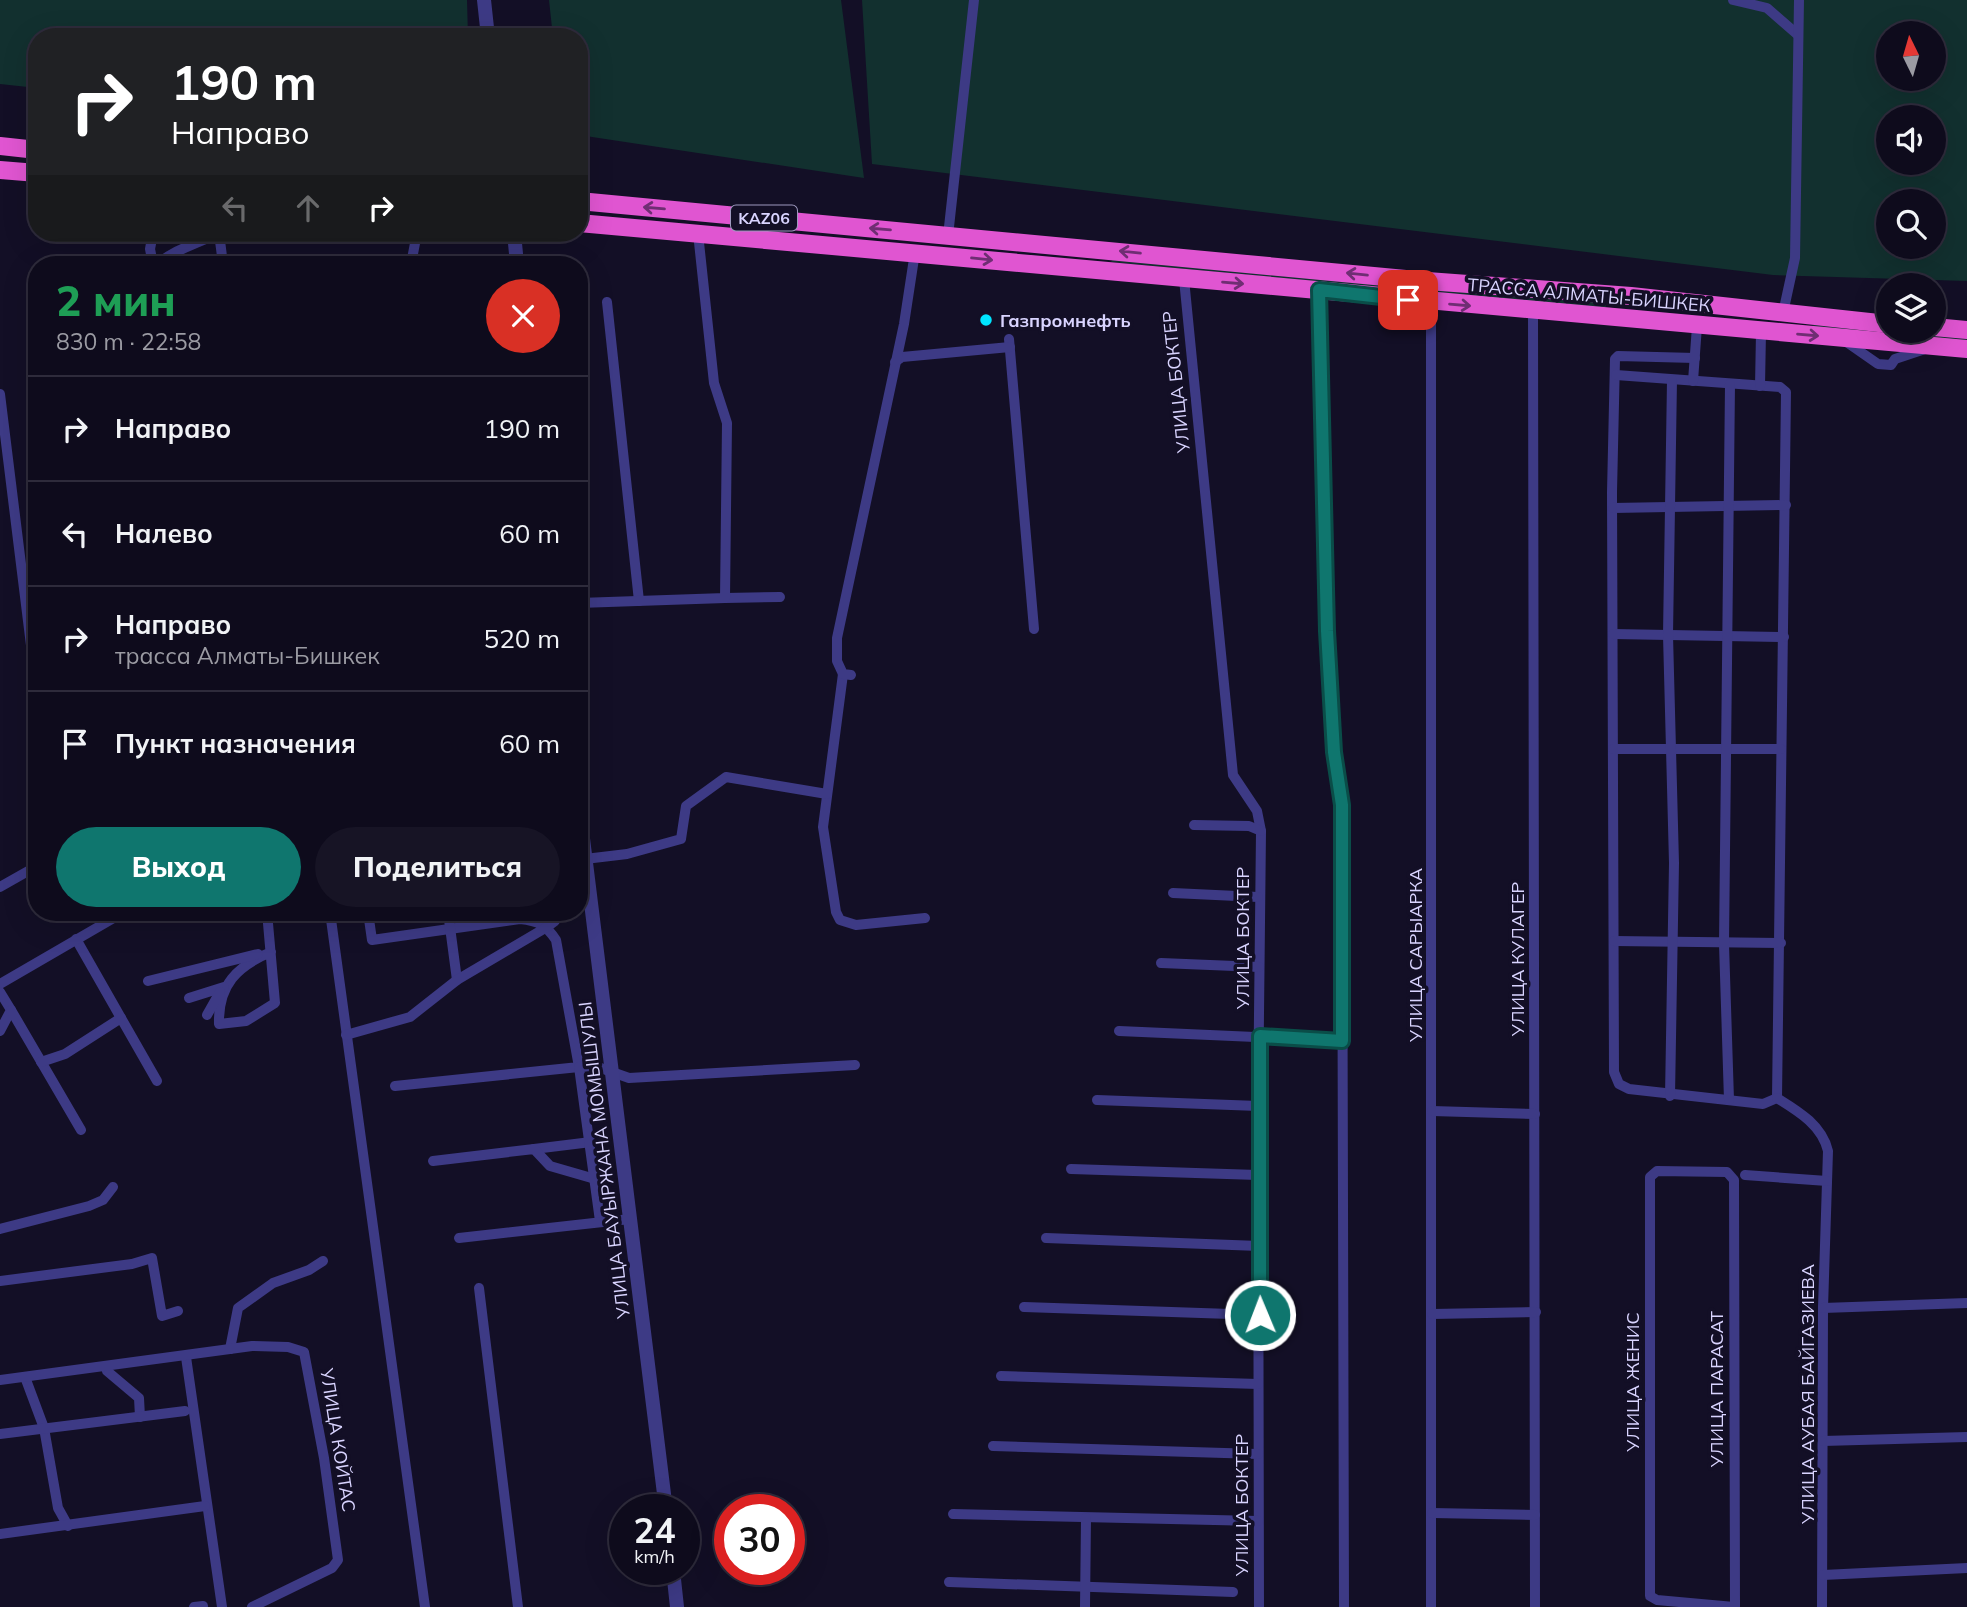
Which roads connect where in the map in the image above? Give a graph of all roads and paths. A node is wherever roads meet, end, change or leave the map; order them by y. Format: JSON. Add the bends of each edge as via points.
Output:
{"nodes":[{"id":1,"x":484,"y":0,"type":"edge"},
{"id":2,"x":974,"y":0,"type":"edge"},
{"id":3,"x":1733,"y":0,"type":"edge"},
{"id":4,"x":1799,"y":0,"type":"edge"},
{"id":5,"x":487,"y":28,"type":"edge"},
{"id":6,"x":1798,"y":35,"type":"junction"},
{"id":7,"x":0,"y":146,"type":"edge"},
{"id":8,"x":28,"y":149,"type":"edge"},
{"id":9,"x":0,"y":170,"type":"edge"},
{"id":10,"x":28,"y":172,"type":"edge"},
{"id":11,"x":588,"y":202,"type":"edge"},
{"id":12,"x":588,"y":224,"type":"edge"},
{"id":13,"x":698,"y":233,"type":"junction"},
{"id":14,"x":948,"y":236,"type":"junction"},
{"id":15,"x":204,"y":242,"type":"edge"},
{"id":16,"x":1098,"y":249,"type":"junction"},
{"id":17,"x":915,"y":252,"type":"junction"},
{"id":18,"x":166,"y":256,"type":"edge"},
{"id":19,"x":1096,"y":270,"type":"junction"},
{"id":20,"x":1184,"y":279,"type":"junction"},
{"id":21,"x":1319,"y":290,"type":"junction"},
{"id":22,"x":1631,"y":296,"type":"junction"},
{"id":23,"x":607,"y":302,"type":"dead end"},
{"id":24,"x":1431,"y":302,"type":"junction"},
{"id":25,"x":1534,"y":312,"type":"junction"},
{"id":26,"x":1783,"y":313,"type":"junction"},
{"id":27,"x":1629,"y":321,"type":"junction"},
{"id":28,"x":1876,"y":323,"type":"edge"},
{"id":29,"x":1697,"y":326,"type":"junction"},
{"id":30,"x":1946,"y":328,"type":"edge"},
{"id":31,"x":1967,"y":330,"type":"edge"},
{"id":32,"x":1761,"y":331,"type":"junction"},
{"id":33,"x":1967,"y":349,"type":"edge"},
{"id":34,"x":1695,"y":358,"type":"junction"},
{"id":35,"x":895,"y":362,"type":"junction"},
{"id":36,"x":1616,"y":375,"type":"junction"},
{"id":37,"x":1672,"y":380,"type":"junction"},
{"id":38,"x":1693,"y":381,"type":"junction"},
{"id":39,"x":1730,"y":384,"type":"junction"},
{"id":40,"x":1760,"y":386,"type":"junction"},
{"id":41,"x":0,"y":394,"type":"edge"},
{"id":42,"x":1786,"y":505,"type":"junction"},
{"id":43,"x":1730,"y":506,"type":"junction"},
{"id":44,"x":1671,"y":507,"type":"junction"},
{"id":45,"x":1613,"y":509,"type":"junction"},
{"id":46,"x":780,"y":597,"type":"dead end"},
{"id":47,"x":725,"y":598,"type":"junction"},
{"id":48,"x":639,"y":601,"type":"junction"},
{"id":49,"x":588,"y":603,"type":"edge"},
{"id":50,"x":28,"y":621,"type":"edge"},
{"id":51,"x":1034,"y":629,"type":"dead end"},
{"id":52,"x":1613,"y":634,"type":"junction"},
{"id":53,"x":1668,"y":635,"type":"junction"},
{"id":54,"x":1728,"y":635,"type":"junction"},
{"id":55,"x":1784,"y":637,"type":"junction"},
{"id":56,"x":1613,"y":749,"type":"junction"},
{"id":57,"x":1781,"y":749,"type":"junction"},
{"id":58,"x":1670,"y":751,"type":"junction"},
{"id":59,"x":1726,"y":751,"type":"junction"},
{"id":60,"x":827,"y":794,"type":"junction"},
{"id":61,"x":1194,"y":825,"type":"dead end"},
{"id":62,"x":1261,"y":831,"type":"junction"},
{"id":63,"x":588,"y":859,"type":"edge"},
{"id":64,"x":28,"y":871,"type":"edge"},
{"id":65,"x":588,"y":883,"type":"edge"},
{"id":66,"x":0,"y":887,"type":"edge"},
{"id":67,"x":1173,"y":893,"type":"dead end"},
{"id":68,"x":1258,"y":897,"type":"junction"},
{"id":69,"x":925,"y":918,"type":"dead end"},
{"id":70,"x":108,"y":921,"type":"edge"},
{"id":71,"x":268,"y":921,"type":"edge"},
{"id":72,"x":331,"y":921,"type":"edge"},
{"id":73,"x":369,"y":921,"type":"edge"},
{"id":74,"x":450,"y":921,"type":"edge"},
{"id":75,"x":505,"y":921,"type":"edge"},
{"id":76,"x":537,"y":921,"type":"edge"},
{"id":77,"x":555,"y":921,"type":"edge"},
{"id":78,"x":547,"y":927,"type":"junction"},
{"id":79,"x":451,"y":928,"type":"junction"},
{"id":80,"x":76,"y":939,"type":"junction"},
{"id":81,"x":1614,"y":941,"type":"junction"},
{"id":82,"x":1671,"y":942,"type":"junction"},
{"id":83,"x":1781,"y":943,"type":"junction"},
{"id":84,"x":1724,"y":944,"type":"junction"},
{"id":85,"x":271,"y":952,"type":"junction"},
{"id":86,"x":1161,"y":963,"type":"dead end"},
{"id":87,"x":1259,"y":967,"type":"junction"},
{"id":88,"x":457,"y":980,"type":"junction"},
{"id":89,"x":148,"y":981,"type":"dead end"},
{"id":90,"x":0,"y":984,"type":"edge"},
{"id":91,"x":224,"y":987,"type":"junction"},
{"id":92,"x":0,"y":992,"type":"edge"},
{"id":93,"x":189,"y":998,"type":"dead end"},
{"id":94,"x":11,"y":1010,"type":"junction"},
{"id":95,"x":206,"y":1015,"type":"dead end"},
{"id":96,"x":121,"y":1017,"type":"junction"},
{"id":97,"x":0,"y":1031,"type":"edge"},
{"id":98,"x":1119,"y":1031,"type":"dead end"},
{"id":99,"x":346,"y":1035,"type":"junction"},
{"id":100,"x":1260,"y":1036,"type":"junction"},
{"id":101,"x":1342,"y":1041,"type":"junction"},
{"id":102,"x":609,"y":1052,"type":"junction"},
{"id":103,"x":41,"y":1062,"type":"junction"},
{"id":104,"x":855,"y":1065,"type":"dead end"},
{"id":105,"x":595,"y":1066,"type":"junction"},
{"id":106,"x":579,"y":1067,"type":"junction"},
{"id":107,"x":611,"y":1071,"type":"junction"},
{"id":108,"x":157,"y":1081,"type":"dead end"},
{"id":109,"x":395,"y":1086,"type":"dead end"},
{"id":110,"x":1671,"y":1096,"type":"junction"},
{"id":111,"x":1777,"y":1098,"type":"junction"},
{"id":112,"x":1097,"y":1100,"type":"dead end"},
{"id":113,"x":1729,"y":1100,"type":"junction"},
{"id":114,"x":1258,"y":1106,"type":"junction"},
{"id":115,"x":1432,"y":1111,"type":"junction"},
{"id":116,"x":1535,"y":1114,"type":"junction"},
{"id":117,"x":81,"y":1130,"type":"dead end"},
{"id":118,"x":591,"y":1142,"type":"junction"},
{"id":119,"x":534,"y":1149,"type":"junction"},
{"id":120,"x":433,"y":1161,"type":"dead end"},
{"id":121,"x":1071,"y":1169,"type":"dead end"},
{"id":122,"x":1727,"y":1172,"type":"joint"},
{"id":123,"x":1258,"y":1175,"type":"junction"},
{"id":124,"x":1745,"y":1175,"type":"dead end"},
{"id":125,"x":595,"y":1179,"type":"junction"},
{"id":126,"x":1827,"y":1181,"type":"junction"},
{"id":127,"x":113,"y":1187,"type":"dead end"},
{"id":128,"x":630,"y":1219,"type":"junction"},
{"id":129,"x":600,"y":1221,"type":"junction"},
{"id":130,"x":0,"y":1229,"type":"edge"},
{"id":131,"x":459,"y":1238,"type":"dead end"},
{"id":132,"x":1046,"y":1238,"type":"dead end"},
{"id":133,"x":1259,"y":1246,"type":"junction"},
{"id":134,"x":323,"y":1261,"type":"dead end"},
{"id":135,"x":0,"y":1280,"type":"edge"},
{"id":136,"x":479,"y":1288,"type":"dead end"},
{"id":137,"x":1967,"y":1303,"type":"edge"},
{"id":138,"x":1024,"y":1307,"type":"dead end"},
{"id":139,"x":1824,"y":1308,"type":"junction"},
{"id":140,"x":177,"y":1311,"type":"dead end"},
{"id":141,"x":1536,"y":1312,"type":"junction"},
{"id":142,"x":1432,"y":1314,"type":"junction"},
{"id":143,"x":1260,"y":1315,"type":"junction"},
{"id":144,"x":230,"y":1349,"type":"junction"},
{"id":145,"x":186,"y":1357,"type":"junction"},
{"id":146,"x":107,"y":1366,"type":"junction"},
{"id":147,"x":1001,"y":1376,"type":"dead end"},
{"id":148,"x":25,"y":1377,"type":"junction"},
{"id":149,"x":0,"y":1380,"type":"edge"},
{"id":150,"x":1258,"y":1384,"type":"junction"},
{"id":151,"x":185,"y":1411,"type":"dead end"},
{"id":152,"x":140,"y":1417,"type":"junction"},
{"id":153,"x":44,"y":1429,"type":"junction"},
{"id":154,"x":0,"y":1434,"type":"edge"},
{"id":155,"x":1967,"y":1437,"type":"edge"},
{"id":156,"x":1823,"y":1441,"type":"junction"},
{"id":157,"x":993,"y":1446,"type":"dead end"},
{"id":158,"x":1258,"y":1454,"type":"junction"},
{"id":159,"x":664,"y":1494,"type":"edge"},
{"id":160,"x":205,"y":1506,"type":"junction"},
{"id":161,"x":1432,"y":1513,"type":"junction"},
{"id":162,"x":953,"y":1514,"type":"dead end"},
{"id":163,"x":1535,"y":1515,"type":"junction"},
{"id":164,"x":1086,"y":1518,"type":"junction"},
{"id":165,"x":1258,"y":1521,"type":"junction"},
{"id":166,"x":68,"y":1526,"type":"junction"},
{"id":167,"x":0,"y":1534,"type":"edge"},
{"id":168,"x":1967,"y":1568,"type":"edge"},
{"id":169,"x":1823,"y":1575,"type":"junction"},
{"id":170,"x":949,"y":1582,"type":"dead end"},
{"id":171,"x":675,"y":1585,"type":"edge"},
{"id":172,"x":1086,"y":1588,"type":"junction"},
{"id":173,"x":1233,"y":1592,"type":"dead end"},
{"id":174,"x":222,"y":1607,"type":"edge"},
{"id":175,"x":252,"y":1607,"type":"edge"},
{"id":176,"x":425,"y":1607,"type":"edge"},
{"id":177,"x":518,"y":1607,"type":"edge"},
{"id":178,"x":677,"y":1607,"type":"edge"},
{"id":179,"x":1085,"y":1607,"type":"edge"},
{"id":180,"x":1259,"y":1607,"type":"edge"},
{"id":181,"x":1344,"y":1607,"type":"edge"},
{"id":182,"x":1431,"y":1607,"type":"edge"},
{"id":183,"x":1535,"y":1607,"type":"edge"},
{"id":184,"x":1734,"y":1607,"type":"edge"},
{"id":185,"x":1822,"y":1607,"type":"edge"}],
"edges":[{"from":1,"to":5,"type":"street"},
{"from":2,"to":14,"type":"street"},
{"from":3,"to":6,"type":"street","via":[[1767,8]]},
{"from":4,"to":6,"type":"street"},
{"from":6,"to":26,"type":"street","via":[[1795,258]]},
{"from":7,"to":8,"type":"highway"},
{"from":9,"to":10,"type":"highway"},
{"from":14,"to":11,"type":"highway","number":"KАZ06","one_way":true},
{"from":12,"to":13,"type":"highway","number":"KАZ06"},
{"from":13,"to":17,"type":"highway","number":"KАZ06"},
{"from":13,"to":47,"type":"street","via":[[714,383],[727,423]]},
{"from":14,"to":16,"type":"highway","name":"ТРАССА АЛМАТЫ-БИШКЕК","number":"KАZ06"},
{"from":15,"to":18,"type":"street"},
{"from":16,"to":19,"type":"highway"},
{"from":22,"to":16,"type":"highway","name":"ТРАССА АЛМАТЫ-БИШКЕК","number":"KАZ06","one_way":true},
{"from":17,"to":19,"type":"highway","name":"ТРАССА АЛМАТЫ-БИШКЕК","number":"KАZ06","one_way":true},
{"from":17,"to":35,"type":"street"},
{"from":19,"to":20,"type":"highway","name":"ТРАССА АЛМАТЫ-БИШКЕК","number":"KАZ06"},
{"from":20,"to":21,"type":"highway","name":"ТРАССА АЛМАТЫ-БИШКЕК","number":"KАZ06","one_way":true},
{"from":20,"to":62,"type":"street","name":"УЛИЦА БОКТЕР","via":[[1233,775],[1257,811]]},
{"from":21,"to":24,"type":"highway","name":"ТРАССА АЛМАТЫ-БИШКЕК","number":"KАZ06"},
{"from":21,"to":101,"type":"street","via":[[1327,631],[1342,805]]},
{"from":22,"to":26,"type":"highway","name":"ТРАССА АЛМАТЫ-БИШКЕК","number":"KАZ06"},
{"from":22,"to":27,"type":"highway"},
{"from":23,"to":48,"type":"street"},
{"from":24,"to":25,"type":"highway","name":"ТРАССА АЛМАТЫ-БИШКЕК","number":"KАZ06","one_way":true},
{"from":24,"to":115,"type":"street","name":"УЛИЦА САРЫАРКА"},
{"from":25,"to":27,"type":"highway","name":"ТРАССА АЛМАТЫ-БИШКЕК","number":"KАZ06"},
{"from":25,"to":116,"type":"street","name":"УЛИЦА КУЛАГЕР"},
{"from":26,"to":28,"type":"highway","name":"ТРАССА АЛМАТЫ-БИШКЕК","number":"KАZ06"},
{"from":27,"to":29,"type":"highway","name":"ТРАССА АЛМАТЫ-БИШКЕК","number":"KАZ06"},
{"from":29,"to":32,"type":"highway","name":"ТРАССА АЛМАТЫ-БИШКЕК","number":"KАZ06"},
{"from":29,"to":34,"type":"street"},
{"from":30,"to":31,"type":"highway"},
{"from":32,"to":33,"type":"highway","name":"ТРАССА АЛМАТЫ-БИШКЕК","number":"KАZ06","one_way":true},
{"from":32,"to":40,"type":"street"},
{"from":34,"to":36,"type":"street","via":[[1619,356]]},
{"from":34,"to":38,"type":"street"},
{"from":35,"to":51,"type":"street","via":[[902,357],[1009,343]]},
{"from":35,"to":60,"type":"street","via":[[842,605],[837,661],[847,674]]},
{"from":36,"to":37,"type":"street"},
{"from":36,"to":45,"type":"street"},
{"from":37,"to":38,"type":"street"},
{"from":37,"to":44,"type":"street"},
{"from":38,"to":39,"type":"street"},
{"from":39,"to":40,"type":"street"},
{"from":39,"to":43,"type":"street"},
{"from":40,"to":42,"type":"street","via":[[1780,387],[1786,392]]},
{"from":41,"to":50,"type":"street"},
{"from":42,"to":43,"type":"street"},
{"from":42,"to":55,"type":"street"},
{"from":43,"to":44,"type":"street"},
{"from":43,"to":54,"type":"street"},
{"from":44,"to":45,"type":"street"},
{"from":44,"to":53,"type":"street"},
{"from":45,"to":52,"type":"street"},
{"from":46,"to":47,"type":"street"},
{"from":47,"to":48,"type":"street"},
{"from":48,"to":49,"type":"street"},
{"from":52,"to":53,"type":"street"},
{"from":52,"to":56,"type":"street"},
{"from":53,"to":54,"type":"street"},
{"from":53,"to":58,"type":"street"},
{"from":54,"to":55,"type":"street"},
{"from":54,"to":59,"type":"street"},
{"from":55,"to":57,"type":"street"},
{"from":56,"to":58,"type":"street"},
{"from":56,"to":81,"type":"street"},
{"from":57,"to":59,"type":"street"},
{"from":57,"to":83,"type":"street"},
{"from":58,"to":59,"type":"street"},
{"from":58,"to":82,"type":"street"},
{"from":59,"to":84,"type":"street"},
{"from":60,"to":63,"type":"street","via":[[726,777],[686,806],[681,839],[627,854]]},
{"from":60,"to":69,"type":"street","via":[[823,827],[840,920],[856,925]]},
{"from":61,"to":62,"type":"street","via":[[1249,826]]},
{"from":62,"to":68,"type":"street","name":"УЛИЦА БОКТЕР"},
{"from":64,"to":66,"type":"street"},
{"from":65,"to":102,"type":"street","name":"УЛИЦА БАУЫРЖАНА МОМЫШУЛЫ"},
{"from":67,"to":68,"type":"street"},
{"from":68,"to":87,"type":"street","name":"УЛИЦА БОКТЕР"},
{"from":70,"to":80,"type":"street"},
{"from":71,"to":85,"type":"street"},
{"from":72,"to":99,"type":"street"},
{"from":73,"to":79,"type":"street","via":[[372,940]]},
{"from":74,"to":79,"type":"street"},
{"from":75,"to":79,"type":"street"},
{"from":76,"to":78,"type":"street"},
{"from":77,"to":78,"type":"street"},
{"from":78,"to":88,"type":"street"},
{"from":78,"to":106,"type":"street","via":[[556,940]]},
{"from":79,"to":88,"type":"street"},
{"from":80,"to":90,"type":"street"},
{"from":80,"to":96,"type":"street"},
{"from":81,"to":82,"type":"street"},
{"from":81,"to":110,"type":"street","via":[[1615,1078],[1629,1089]]},
{"from":82,"to":84,"type":"street"},
{"from":82,"to":110,"type":"street"},
{"from":83,"to":84,"type":"street"},
{"from":83,"to":111,"type":"street"},
{"from":84,"to":113,"type":"street"},
{"from":85,"to":89,"type":"street"},
{"from":85,"to":91,"type":"street","via":[[235,971]]},
{"from":85,"to":91,"type":"street","via":[[275,1003],[267,1009],[246,1021],[219,1024]]},
{"from":86,"to":87,"type":"street"},
{"from":87,"to":100,"type":"street","name":"УЛИЦА БОКТЕР"},
{"from":88,"to":99,"type":"street","via":[[410,1017]]},
{"from":91,"to":93,"type":"street"},
{"from":91,"to":95,"type":"street"},
{"from":92,"to":94,"type":"street"},
{"from":94,"to":97,"type":"street"},
{"from":94,"to":103,"type":"street"},
{"from":96,"to":103,"type":"street","via":[[65,1054]]},
{"from":96,"to":108,"type":"street"},
{"from":98,"to":100,"type":"street"},
{"from":99,"to":176,"type":"street"},
{"from":100,"to":101,"type":"street"},
{"from":100,"to":114,"type":"street","name":"УЛИЦА БОКТЕР"},
{"from":101,"to":181,"type":"street"},
{"from":102,"to":105,"type":"street"},
{"from":102,"to":107,"type":"street","name":"УЛИЦА БАУЫРЖАНА МОМЫШУЛЫ"},
{"from":103,"to":117,"type":"street"},
{"from":104,"to":107,"type":"street","via":[[652,1077]]},
{"from":105,"to":106,"type":"street"},
{"from":105,"to":107,"type":"street"},
{"from":106,"to":109,"type":"street"},
{"from":106,"to":118,"type":"street"},
{"from":107,"to":128,"type":"street","name":"УЛИЦА БАУЫРЖАНА МОМЫШУЛЫ"},
{"from":110,"to":113,"type":"street"},
{"from":111,"to":113,"type":"street","via":[[1763,1104]]},
{"from":111,"to":126,"type":"street","name":"УЛИЦА АУБАЯ БАЙГАЗИЕВА","via":[[1822,1134],[1828,1151]]},
{"from":112,"to":114,"type":"street"},
{"from":114,"to":123,"type":"street","name":"УЛИЦА БОКТЕР"},
{"from":115,"to":116,"type":"street"},
{"from":115,"to":142,"type":"street","name":"УЛИЦА САРЫАРКА"},
{"from":116,"to":141,"type":"street","name":"УЛИЦА КУЛАГЕР"},
{"from":118,"to":119,"type":"street"},
{"from":118,"to":125,"type":"street"},
{"from":119,"to":120,"type":"street"},
{"from":119,"to":125,"type":"street","via":[[550,1166]]},
{"from":121,"to":123,"type":"street"},
{"from":122,"to":184,"type":"street","name":"УЛИЦА ПАРАСАТ","via":[[1734,1180]]},
{"from":122,"to":184,"type":"street","name":"УЛИЦА ЖЕНИС","via":[[1657,1171],[1650,1177],[1650,1596]]},
{"from":123,"to":133,"type":"street","name":"УЛИЦА БОКТЕР"},
{"from":124,"to":126,"type":"street"},
{"from":125,"to":129,"type":"street"},
{"from":126,"to":139,"type":"street","name":"УЛИЦА АУБАЯ БАЙГАЗИЕВА"},
{"from":127,"to":130,"type":"street","via":[[103,1200],[89,1206]]},
{"from":128,"to":129,"type":"street"},
{"from":128,"to":159,"type":"street","name":"УЛИЦА БАУЫРЖАНА МОМЫШУЛЫ"},
{"from":129,"to":131,"type":"street"},
{"from":132,"to":133,"type":"street"},
{"from":133,"to":143,"type":"street","name":"УЛИЦА БОКТЕР"},
{"from":134,"to":144,"type":"street","via":[[273,1283],[238,1308]]},
{"from":135,"to":140,"type":"street","via":[[152,1258],[162,1316]]},
{"from":136,"to":177,"type":"street"},
{"from":137,"to":139,"type":"street"},
{"from":138,"to":143,"type":"street"},
{"from":139,"to":156,"type":"street","name":"УЛИЦА АУБАЯ БАЙГАЗИЕВА"},
{"from":141,"to":142,"type":"street"},
{"from":141,"to":163,"type":"street","name":"УЛИЦА КУЛАГЕР"},
{"from":142,"to":161,"type":"street","name":"УЛИЦА САРЫАРКА"},
{"from":143,"to":150,"type":"street","name":"УЛИЦА БОКТЕР"},
{"from":144,"to":145,"type":"street","name":"УЛИЦА КОЙТАС"},
{"from":144,"to":175,"type":"street","name":"УЛИЦА КОЙТАС","via":[[288,1347],[304,1352],[338,1560],[331,1568]]},
{"from":145,"to":146,"type":"street"},
{"from":145,"to":160,"type":"street"},
{"from":146,"to":148,"type":"street"},
{"from":146,"to":152,"type":"street","via":[[111,1375],[139,1398]]},
{"from":147,"to":150,"type":"street"},
{"from":148,"to":149,"type":"street"},
{"from":148,"to":153,"type":"street"},
{"from":150,"to":158,"type":"street","name":"УЛИЦА БОКТЕР"},
{"from":151,"to":152,"type":"street"},
{"from":152,"to":153,"type":"street"},
{"from":153,"to":154,"type":"street"},
{"from":153,"to":166,"type":"street","via":[[58,1508]]},
{"from":155,"to":156,"type":"street"},
{"from":156,"to":169,"type":"street","name":"УЛИЦА АУБАЯ БАЙГАЗИЕВА"},
{"from":157,"to":158,"type":"street"},
{"from":158,"to":165,"type":"street","name":"УЛИЦА БОКТЕР"},
{"from":160,"to":166,"type":"street"},
{"from":160,"to":174,"type":"street"},
{"from":161,"to":163,"type":"street"},
{"from":161,"to":182,"type":"street","name":"УЛИЦА САРЫАРКА"},
{"from":162,"to":164,"type":"street"},
{"from":163,"to":183,"type":"street","name":"УЛИЦА КУЛАГЕР"},
{"from":164,"to":165,"type":"street"},
{"from":164,"to":172,"type":"street"},
{"from":165,"to":180,"type":"street","name":"УЛИЦА БОКТЕР"},
{"from":166,"to":167,"type":"street"},
{"from":168,"to":169,"type":"street"},
{"from":169,"to":185,"type":"street","name":"УЛИЦА АУБАЯ БАЙГАЗИЕВА"},
{"from":170,"to":172,"type":"street"},
{"from":171,"to":178,"type":"street"},
{"from":172,"to":173,"type":"street"},
{"from":172,"to":179,"type":"street"}]}
